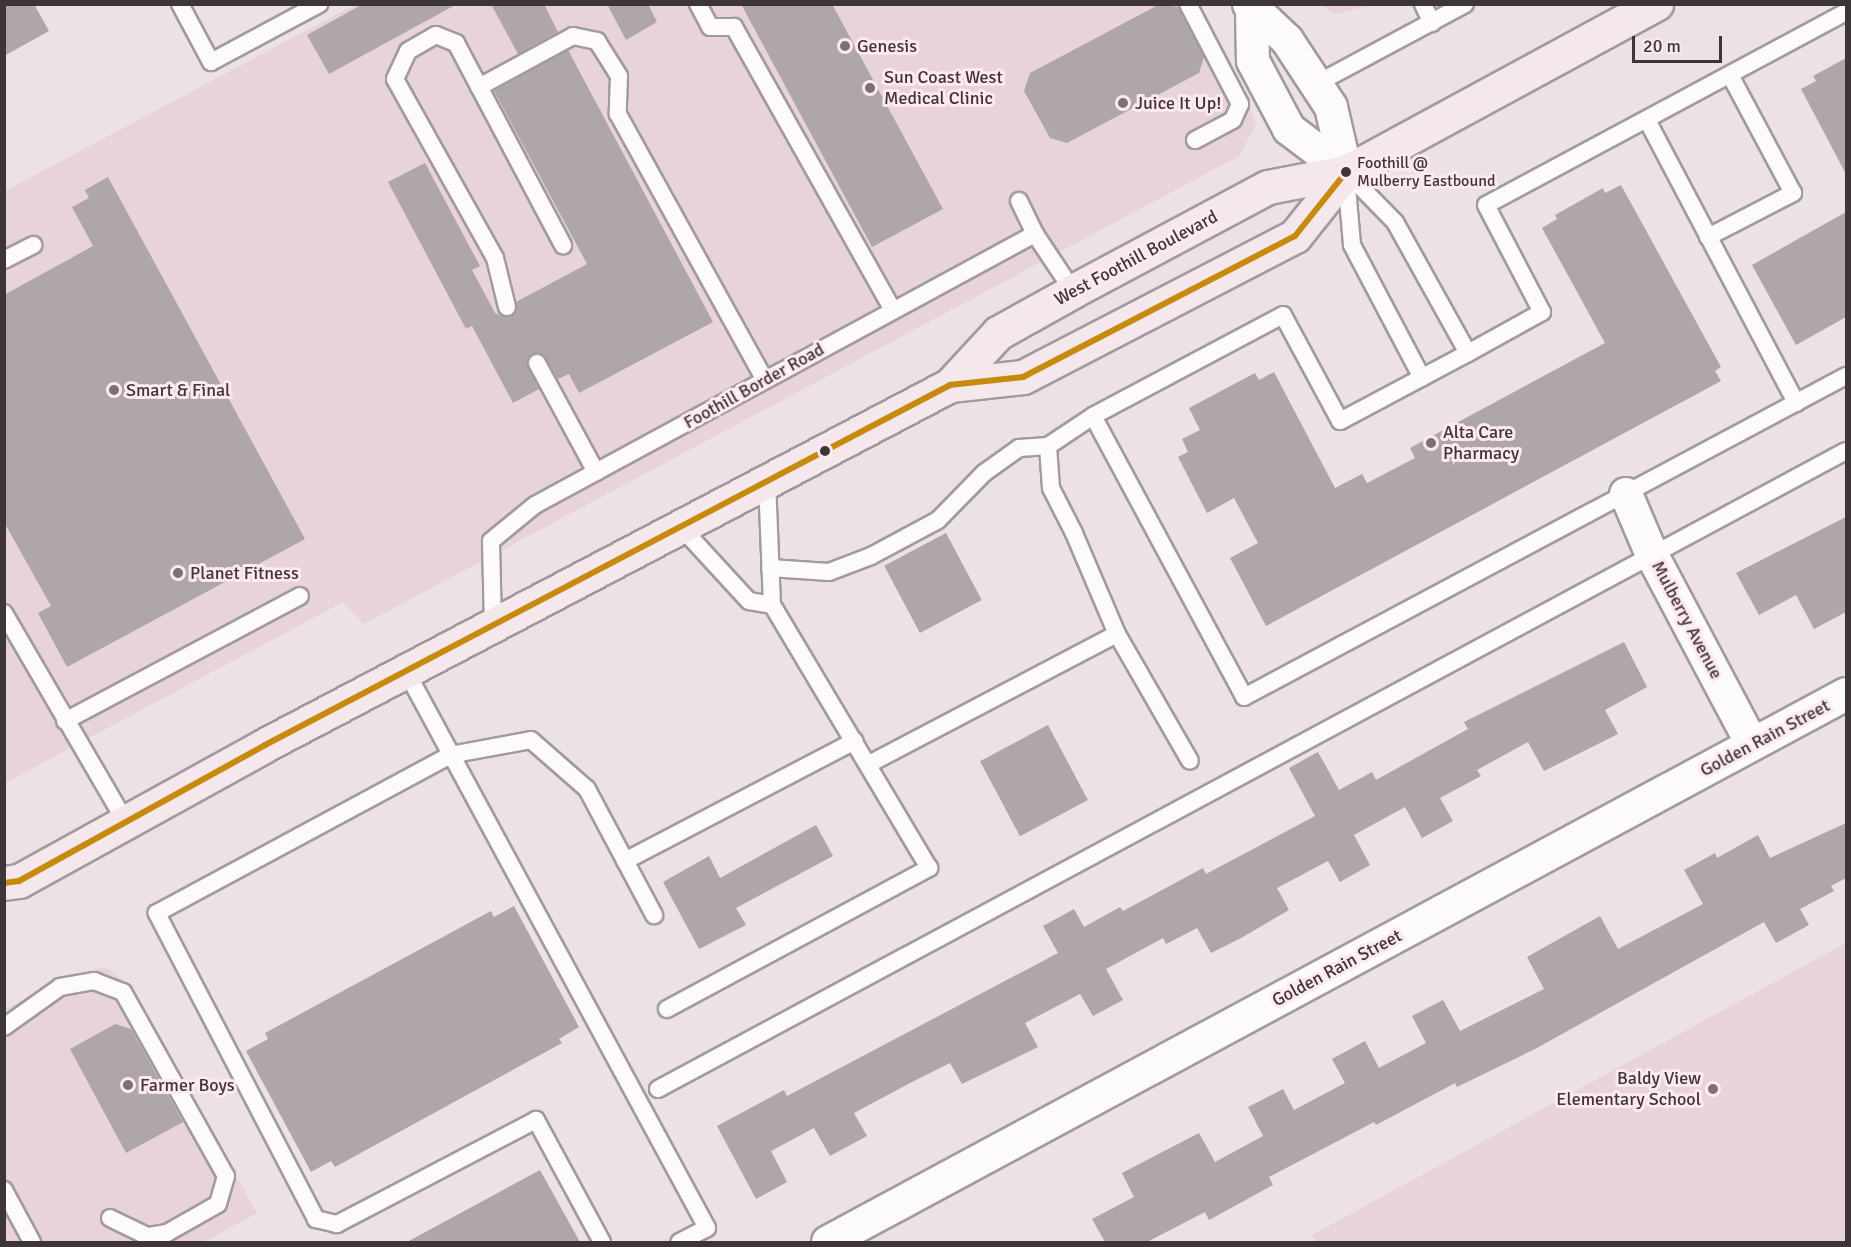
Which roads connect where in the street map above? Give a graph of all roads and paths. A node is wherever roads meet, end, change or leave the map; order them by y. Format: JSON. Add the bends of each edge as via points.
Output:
{"nodes":[{"id":1,"x":180,"y":4,"type":"edge"},
{"id":2,"x":320,"y":4,"type":"edge"},
{"id":3,"x":698,"y":4,"type":"edge"},
{"id":4,"x":1188,"y":4,"type":"edge"},
{"id":5,"x":1423,"y":4,"type":"edge"},
{"id":6,"x":1465,"y":4,"type":"edge"},
{"id":7,"x":1656,"y":4,"type":"edge"},
{"id":8,"x":1251,"y":7,"type":"edge"},
{"id":9,"x":1846,"y":12,"type":"edge"},
{"id":10,"x":1432,"y":23,"type":"junction"},
{"id":11,"x":1730,"y":75,"type":"junction"},
{"id":12,"x":1316,"y":84,"type":"junction"},
{"id":13,"x":479,"y":87,"type":"junction"},
{"id":14,"x":1647,"y":120,"type":"junction"},
{"id":15,"x":1195,"y":140,"type":"dead end"},
{"id":16,"x":1346,"y":172,"type":"junction"},
{"id":17,"x":1019,"y":201,"type":"dead end"},
{"id":18,"x":1035,"y":234,"type":"junction"},
{"id":19,"x":1708,"y":237,"type":"junction"},
{"id":20,"x":33,"y":244,"type":"dead end"},
{"id":21,"x":563,"y":245,"type":"dead end"},
{"id":22,"x":4,"y":260,"type":"edge"},
{"id":23,"x":1073,"y":291,"type":"junction"},
{"id":24,"x":507,"y":307,"type":"dead end"},
{"id":25,"x":893,"y":310,"type":"junction"},
{"id":26,"x":1468,"y":353,"type":"junction"},
{"id":27,"x":537,"y":363,"type":"dead end"},
{"id":28,"x":1846,"y":375,"type":"edge"},
{"id":29,"x":1422,"y":378,"type":"junction"},
{"id":30,"x":765,"y":380,"type":"junction"},
{"id":31,"x":950,"y":385,"type":"junction"},
{"id":32,"x":1797,"y":403,"type":"junction"},
{"id":33,"x":1093,"y":416,"type":"junction"},
{"id":34,"x":1048,"y":446,"type":"junction"},
{"id":35,"x":1846,"y":451,"type":"edge"},
{"id":36,"x":596,"y":472,"type":"junction"},
{"id":37,"x":766,"y":479,"type":"junction"},
{"id":38,"x":1626,"y":494,"type":"junction"},
{"id":39,"x":679,"y":525,"type":"junction"},
{"id":40,"x":1652,"y":555,"type":"junction"},
{"id":41,"x":770,"y":568,"type":"junction"},
{"id":42,"x":300,"y":596,"type":"dead end"},
{"id":43,"x":772,"y":605,"type":"junction"},
{"id":44,"x":4,"y":613,"type":"edge"},
{"id":45,"x":493,"y":625,"type":"junction"},
{"id":46,"x":1118,"y":634,"type":"junction"},
{"id":47,"x":406,"y":671,"type":"junction"},
{"id":48,"x":1846,"y":694,"type":"edge"},
{"id":49,"x":65,"y":720,"type":"junction"},
{"id":50,"x":855,"y":741,"type":"junction"},
{"id":51,"x":1752,"y":744,"type":"junction"},
{"id":52,"x":450,"y":755,"type":"junction"},
{"id":53,"x":1190,"y":761,"type":"dead end"},
{"id":54,"x":869,"y":764,"type":"junction"},
{"id":55,"x":125,"y":822,"type":"junction"},
{"id":56,"x":625,"y":861,"type":"junction"},
{"id":57,"x":9,"y":888,"type":"edge"},
{"id":58,"x":654,"y":915,"type":"dead end"},
{"id":59,"x":667,"y":1009,"type":"dead end"},
{"id":60,"x":4,"y":1027,"type":"edge"},
{"id":61,"x":658,"y":1089,"type":"dead end"},
{"id":62,"x":4,"y":1190,"type":"edge"},
{"id":63,"x":110,"y":1218,"type":"dead end"},
{"id":64,"x":32,"y":1242,"type":"edge"},
{"id":65,"x":602,"y":1242,"type":"edge"},
{"id":66,"x":679,"y":1242,"type":"edge"},
{"id":67,"x":828,"y":1242,"type":"edge"}],
"edges":[{"from":1,"to":2,"type":"lane","via":[[211,62]]},
{"from":3,"to":25,"type":"lane","via":[[710,27],[734,27]]},
{"from":4,"to":15,"type":"lane","via":[[1240,104],[1233,120]]},
{"from":5,"to":10,"type":"lane"},
{"from":6,"to":10,"type":"lane"},
{"from":7,"to":16,"type":"main road","name":"West Foothill Boulevard"},
{"from":8,"to":12,"type":"street","via":[[1287,40]]},
{"from":8,"to":16,"type":"street","via":[[1253,61],[1289,129]]},
{"from":9,"to":11,"type":"lane"},
{"from":10,"to":12,"type":"lane"},
{"from":11,"to":14,"type":"lane"},
{"from":11,"to":19,"type":"lane","via":[[1793,192]]},
{"from":12,"to":16,"type":"street","via":[[1331,107]]},
{"from":13,"to":21,"type":"lane"},
{"from":13,"to":24,"type":"lane","via":[[456,43],[436,35],[408,51],[394,79],[495,258]]},
{"from":13,"to":30,"type":"lane","via":[[573,36],[597,40],[619,76],[618,114]]},
{"from":14,"to":19,"type":"lane"},
{"from":14,"to":26,"type":"lane","via":[[1486,205],[1542,312]]},
{"from":16,"to":23,"type":"main road","name":"West Foothill Boulevard","via":[[1268,187]]},
{"from":16,"to":26,"type":"lane","via":[[1395,222]]},
{"from":16,"to":29,"type":"lane","via":[[1352,245]]},
{"from":16,"to":31,"type":"main road","name":"West Foothill Boulevard","via":[[1295,236],[1023,377]]},
{"from":17,"to":18,"type":"lane"},
{"from":18,"to":23,"type":"lane"},
{"from":18,"to":25,"type":"lane","name":"Foothill Border Road"},
{"from":19,"to":32,"type":"lane"},
{"from":20,"to":22,"type":"lane"},
{"from":23,"to":31,"type":"main road","name":"West Foothill Boulevard","via":[[998,333]]},
{"from":25,"to":30,"type":"lane","name":"Foothill Border Road"},
{"from":26,"to":29,"type":"lane"},
{"from":27,"to":36,"type":"lane"},
{"from":28,"to":32,"type":"lane"},
{"from":29,"to":33,"type":"lane","via":[[1340,421],[1282,315]]},
{"from":30,"to":36,"type":"lane","name":"Foothill Border Road"},
{"from":31,"to":37,"type":"main road","name":"West Foothill Boulevard"},
{"from":32,"to":38,"type":"lane"},
{"from":33,"to":34,"type":"lane"},
{"from":33,"to":38,"type":"lane","via":[[1244,697]]},
{"from":34,"to":41,"type":"lane","via":[[1019,448],[984,473],[938,520],[871,556],[829,573]]},
{"from":34,"to":46,"type":"lane","via":[[1051,488]]},
{"from":35,"to":40,"type":"lane"},
{"from":36,"to":45,"type":"lane","name":"Foothill Border Road","via":[[535,505],[491,541]]},
{"from":37,"to":39,"type":"main road","name":"West Foothill Boulevard"},
{"from":37,"to":41,"type":"lane"},
{"from":38,"to":40,"type":"street","name":"Mulberry Avenue"},
{"from":39,"to":43,"type":"lane","via":[[749,601]]},
{"from":39,"to":45,"type":"main road","name":"West Foothill Boulevard"},
{"from":40,"to":51,"type":"street","name":"Mulberry Avenue"},
{"from":40,"to":61,"type":"lane"},
{"from":41,"to":43,"type":"lane"},
{"from":42,"to":49,"type":"lane"},
{"from":43,"to":50,"type":"lane"},
{"from":44,"to":49,"type":"lane"},
{"from":45,"to":47,"type":"main road","name":"West Foothill Boulevard"},
{"from":46,"to":53,"type":"lane"},
{"from":46,"to":54,"type":"lane"},
{"from":47,"to":52,"type":"lane"},
{"from":47,"to":55,"type":"main road","name":"West Foothill Boulevard"},
{"from":48,"to":51,"type":"street","name":"Golden Rain Street"},
{"from":49,"to":55,"type":"lane"},
{"from":50,"to":54,"type":"lane"},
{"from":50,"to":56,"type":"lane"},
{"from":51,"to":67,"type":"street","name":"Golden Rain Street"},
{"from":52,"to":56,"type":"lane","via":[[531,740],[587,789]]},
{"from":52,"to":65,"type":"lane","via":[[157,913],[316,1220],[337,1224],[536,1120]]},
{"from":52,"to":66,"type":"lane","via":[[707,1228]]},
{"from":54,"to":59,"type":"lane","via":[[929,868]]},
{"from":55,"to":57,"type":"main road","name":"West Foothill Boulevard"},
{"from":56,"to":58,"type":"lane"},
{"from":60,"to":63,"type":"lane","via":[[60,987],[94,981],[123,992],[226,1176],[218,1204],[167,1233],[147,1236]]},
{"from":62,"to":64,"type":"lane"}]}
